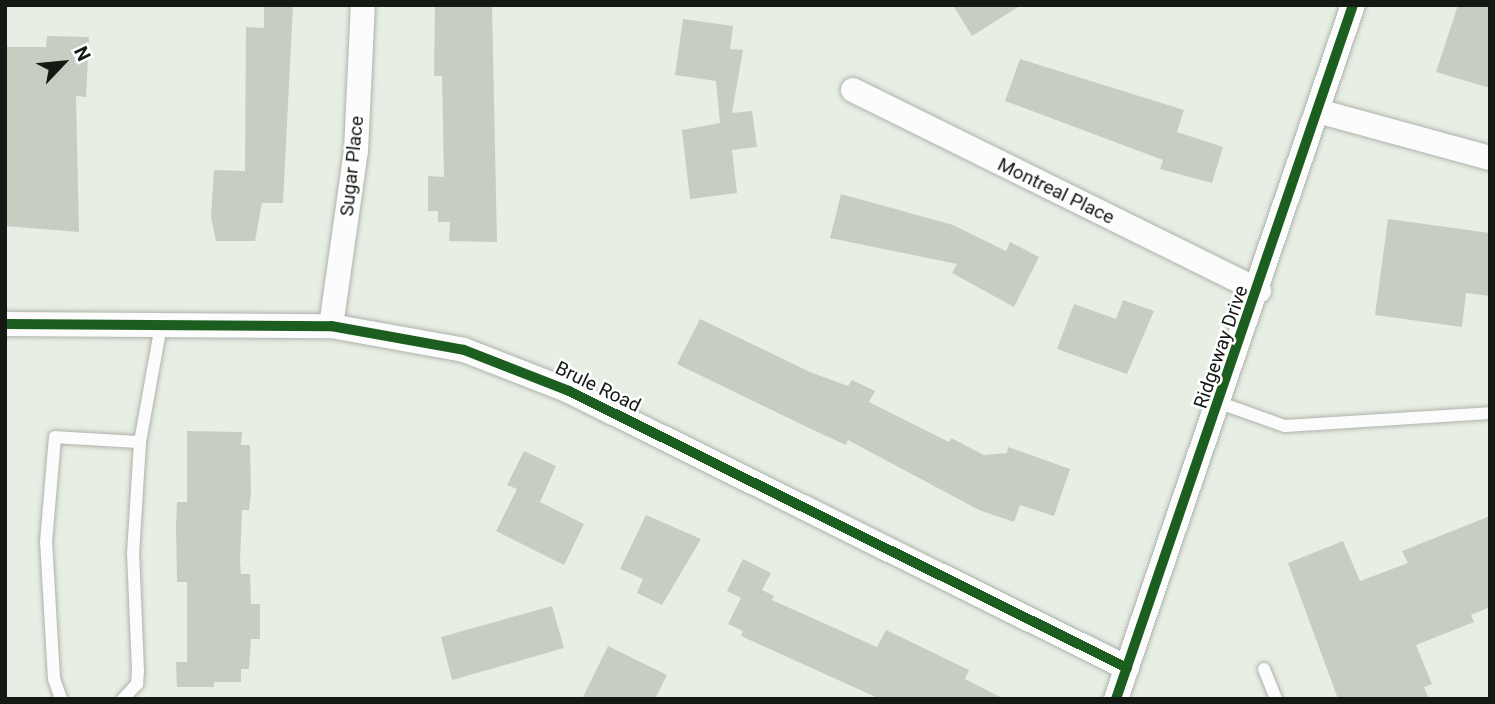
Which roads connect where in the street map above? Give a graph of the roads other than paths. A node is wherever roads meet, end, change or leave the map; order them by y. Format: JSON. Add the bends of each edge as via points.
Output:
{"nodes":[{"id":1,"x":363,"y":5,"type":"edge"},
{"id":2,"x":1353,"y":5,"type":"edge"},
{"id":3,"x":853,"y":90,"type":"dead end"},
{"id":4,"x":1318,"y":111,"type":"junction"},
{"id":5,"x":1490,"y":158,"type":"edge"},
{"id":6,"x":1259,"y":291,"type":"junction"},
{"id":7,"x":5,"y":324,"type":"edge"},
{"id":8,"x":161,"y":325,"type":"junction"},
{"id":9,"x":331,"y":326,"type":"junction"},
{"id":10,"x":1220,"y":404,"type":"junction"},
{"id":11,"x":1490,"y":413,"type":"edge"},
{"id":12,"x":139,"y":442,"type":"junction"},
{"id":13,"x":1127,"y":668,"type":"junction"},
{"id":14,"x":1264,"y":669,"type":"dead end"},
{"id":15,"x":61,"y":699,"type":"edge"},
{"id":16,"x":123,"y":699,"type":"edge"},
{"id":17,"x":1116,"y":699,"type":"edge"},
{"id":18,"x":1276,"y":699,"type":"edge"}],
"edges":[{"from":1,"to":9,"type":"street","name":"Sugar Place","via":[[356,151]]},
{"from":2,"to":4,"type":"street","name":"Ridgeway Drive"},
{"from":3,"to":6,"type":"street","name":"Montreal Place"},
{"from":4,"to":5,"type":"street"},
{"from":4,"to":6,"type":"street","name":"Ridgeway Drive"},
{"from":6,"to":10,"type":"street","name":"Ridgeway Drive"},
{"from":7,"to":8,"type":"street","name":"Brule Road"},
{"from":8,"to":9,"type":"street","name":"Brule Road"},
{"from":8,"to":12,"type":"lane"},
{"from":9,"to":13,"type":"street","name":"Brule Road","via":[[411,337],[528,373]]},
{"from":10,"to":11,"type":"lane","via":[[1285,426]]},
{"from":10,"to":13,"type":"street","name":"Ridgeway Drive"},
{"from":12,"to":15,"type":"lane","via":[[55,437],[46,542],[54,679]]},
{"from":12,"to":16,"type":"lane","via":[[133,554],[138,671],[137,684]]},
{"from":13,"to":17,"type":"street","name":"Ridgeway Drive"},
{"from":14,"to":18,"type":"lane"}]}
